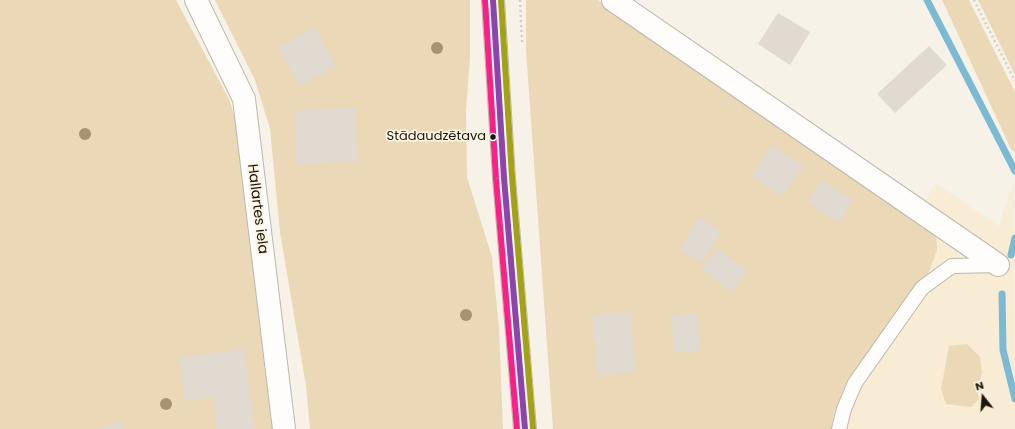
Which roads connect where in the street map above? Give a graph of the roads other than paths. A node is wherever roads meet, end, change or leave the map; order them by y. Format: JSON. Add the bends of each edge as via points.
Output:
{"nodes":[{"id":1,"x":196,"y":0,"type":"edge"},
{"id":2,"x":494,"y":0,"type":"edge"},
{"id":3,"x":613,"y":0,"type":"edge"},
{"id":4,"x":998,"y":265,"type":"joint"},
{"id":5,"x":284,"y":429,"type":"edge"},
{"id":6,"x":526,"y":429,"type":"edge"},
{"id":7,"x":839,"y":429,"type":"edge"}],
"edges":[{"from":1,"to":5,"type":"street","name":"Hallartes iela","via":[[244,98]]},
{"from":2,"to":6,"type":"street","via":[[504,178]]},
{"from":3,"to":4,"type":"street"},
{"from":4,"to":7,"type":"lane","via":[[952,266],[922,288],[855,383]]}]}
